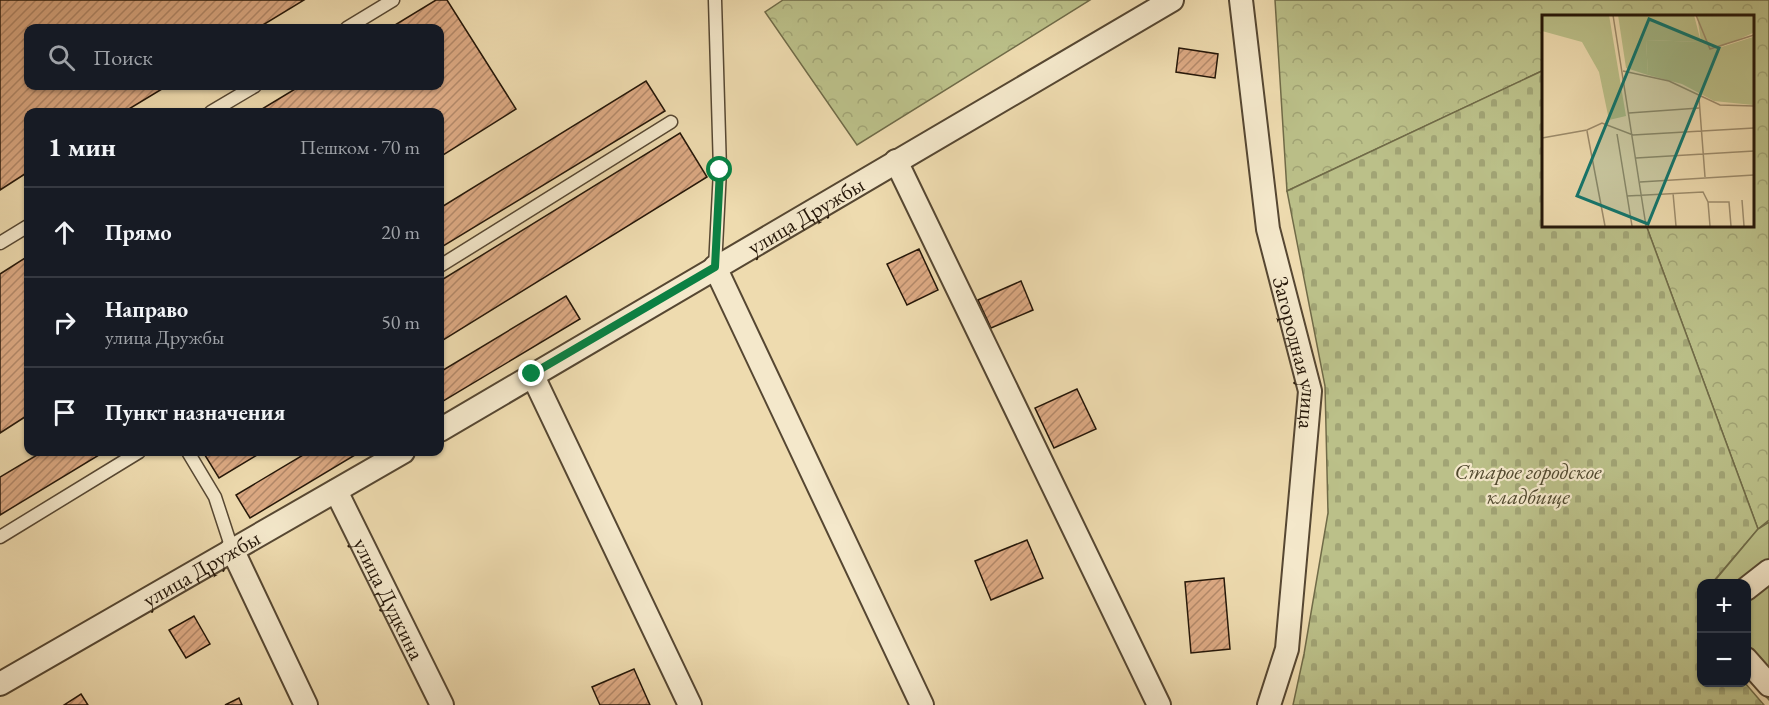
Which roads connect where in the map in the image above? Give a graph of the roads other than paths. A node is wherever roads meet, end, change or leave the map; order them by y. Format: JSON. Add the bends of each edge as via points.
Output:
{"nodes":[{"id":1,"x":393,"y":0,"type":"edge"},
{"id":2,"x":716,"y":0,"type":"edge"},
{"id":3,"x":1172,"y":0,"type":"edge"},
{"id":4,"x":1241,"y":0,"type":"edge"},
{"id":5,"x":354,"y":24,"type":"edge"},
{"id":6,"x":248,"y":90,"type":"edge"},
{"id":7,"x":218,"y":108,"type":"edge"},
{"id":8,"x":671,"y":122,"type":"dead end"},
{"id":9,"x":896,"y":161,"type":"junction"},
{"id":10,"x":24,"y":228,"type":"edge"},
{"id":11,"x":0,"y":243,"type":"edge"},
{"id":12,"x":444,"y":264,"type":"edge"},
{"id":13,"x":715,"y":267,"type":"junction"},
{"id":14,"x":532,"y":374,"type":"junction"},
{"id":15,"x":444,"y":428,"type":"edge"},
{"id":16,"x":132,"y":456,"type":"edge"},
{"id":17,"x":190,"y":456,"type":"edge"},
{"id":18,"x":396,"y":456,"type":"edge"},
{"id":19,"x":336,"y":491,"type":"junction"},
{"id":20,"x":0,"y":537,"type":"edge"},
{"id":21,"x":232,"y":549,"type":"junction"},
{"id":22,"x":1769,"y":572,"type":"edge"},
{"id":23,"x":1751,"y":585,"type":"edge"},
{"id":24,"x":1751,"y":665,"type":"edge"},
{"id":25,"x":0,"y":684,"type":"edge"},
{"id":26,"x":1769,"y":685,"type":"edge"},
{"id":27,"x":1268,"y":704,"type":"edge"},
{"id":28,"x":306,"y":705,"type":"edge"},
{"id":29,"x":442,"y":705,"type":"edge"},
{"id":30,"x":690,"y":705,"type":"edge"},
{"id":31,"x":922,"y":705,"type":"edge"},
{"id":32,"x":1159,"y":705,"type":"edge"}],
"edges":[{"from":1,"to":5,"type":"lane"},
{"from":2,"to":13,"type":"lane","via":[[720,170]]},
{"from":3,"to":9,"type":"street","name":"улица Дружбы"},
{"from":4,"to":27,"type":"street","name":"Загородная улица","via":[[1268,229],[1310,391],[1287,649]]},
{"from":6,"to":7,"type":"lane"},
{"from":8,"to":12,"type":"lane"},
{"from":9,"to":13,"type":"street","name":"улица Дружбы"},
{"from":9,"to":32,"type":"street"},
{"from":10,"to":11,"type":"lane"},
{"from":13,"to":14,"type":"street","name":"улица Дружбы"},
{"from":13,"to":31,"type":"street"},
{"from":14,"to":15,"type":"street","name":"улица Дружбы"},
{"from":14,"to":30,"type":"street"},
{"from":16,"to":20,"type":"lane"},
{"from":17,"to":21,"type":"lane","via":[[214,497]]},
{"from":18,"to":19,"type":"street","name":"улица Дружбы"},
{"from":19,"to":21,"type":"street","name":"улица Дружбы"},
{"from":19,"to":29,"type":"street","name":"улица Дудкина"},
{"from":21,"to":25,"type":"street","name":"улица Дружбы"},
{"from":21,"to":28,"type":"street"},
{"from":22,"to":23,"type":"street"},
{"from":24,"to":26,"type":"street"}]}
